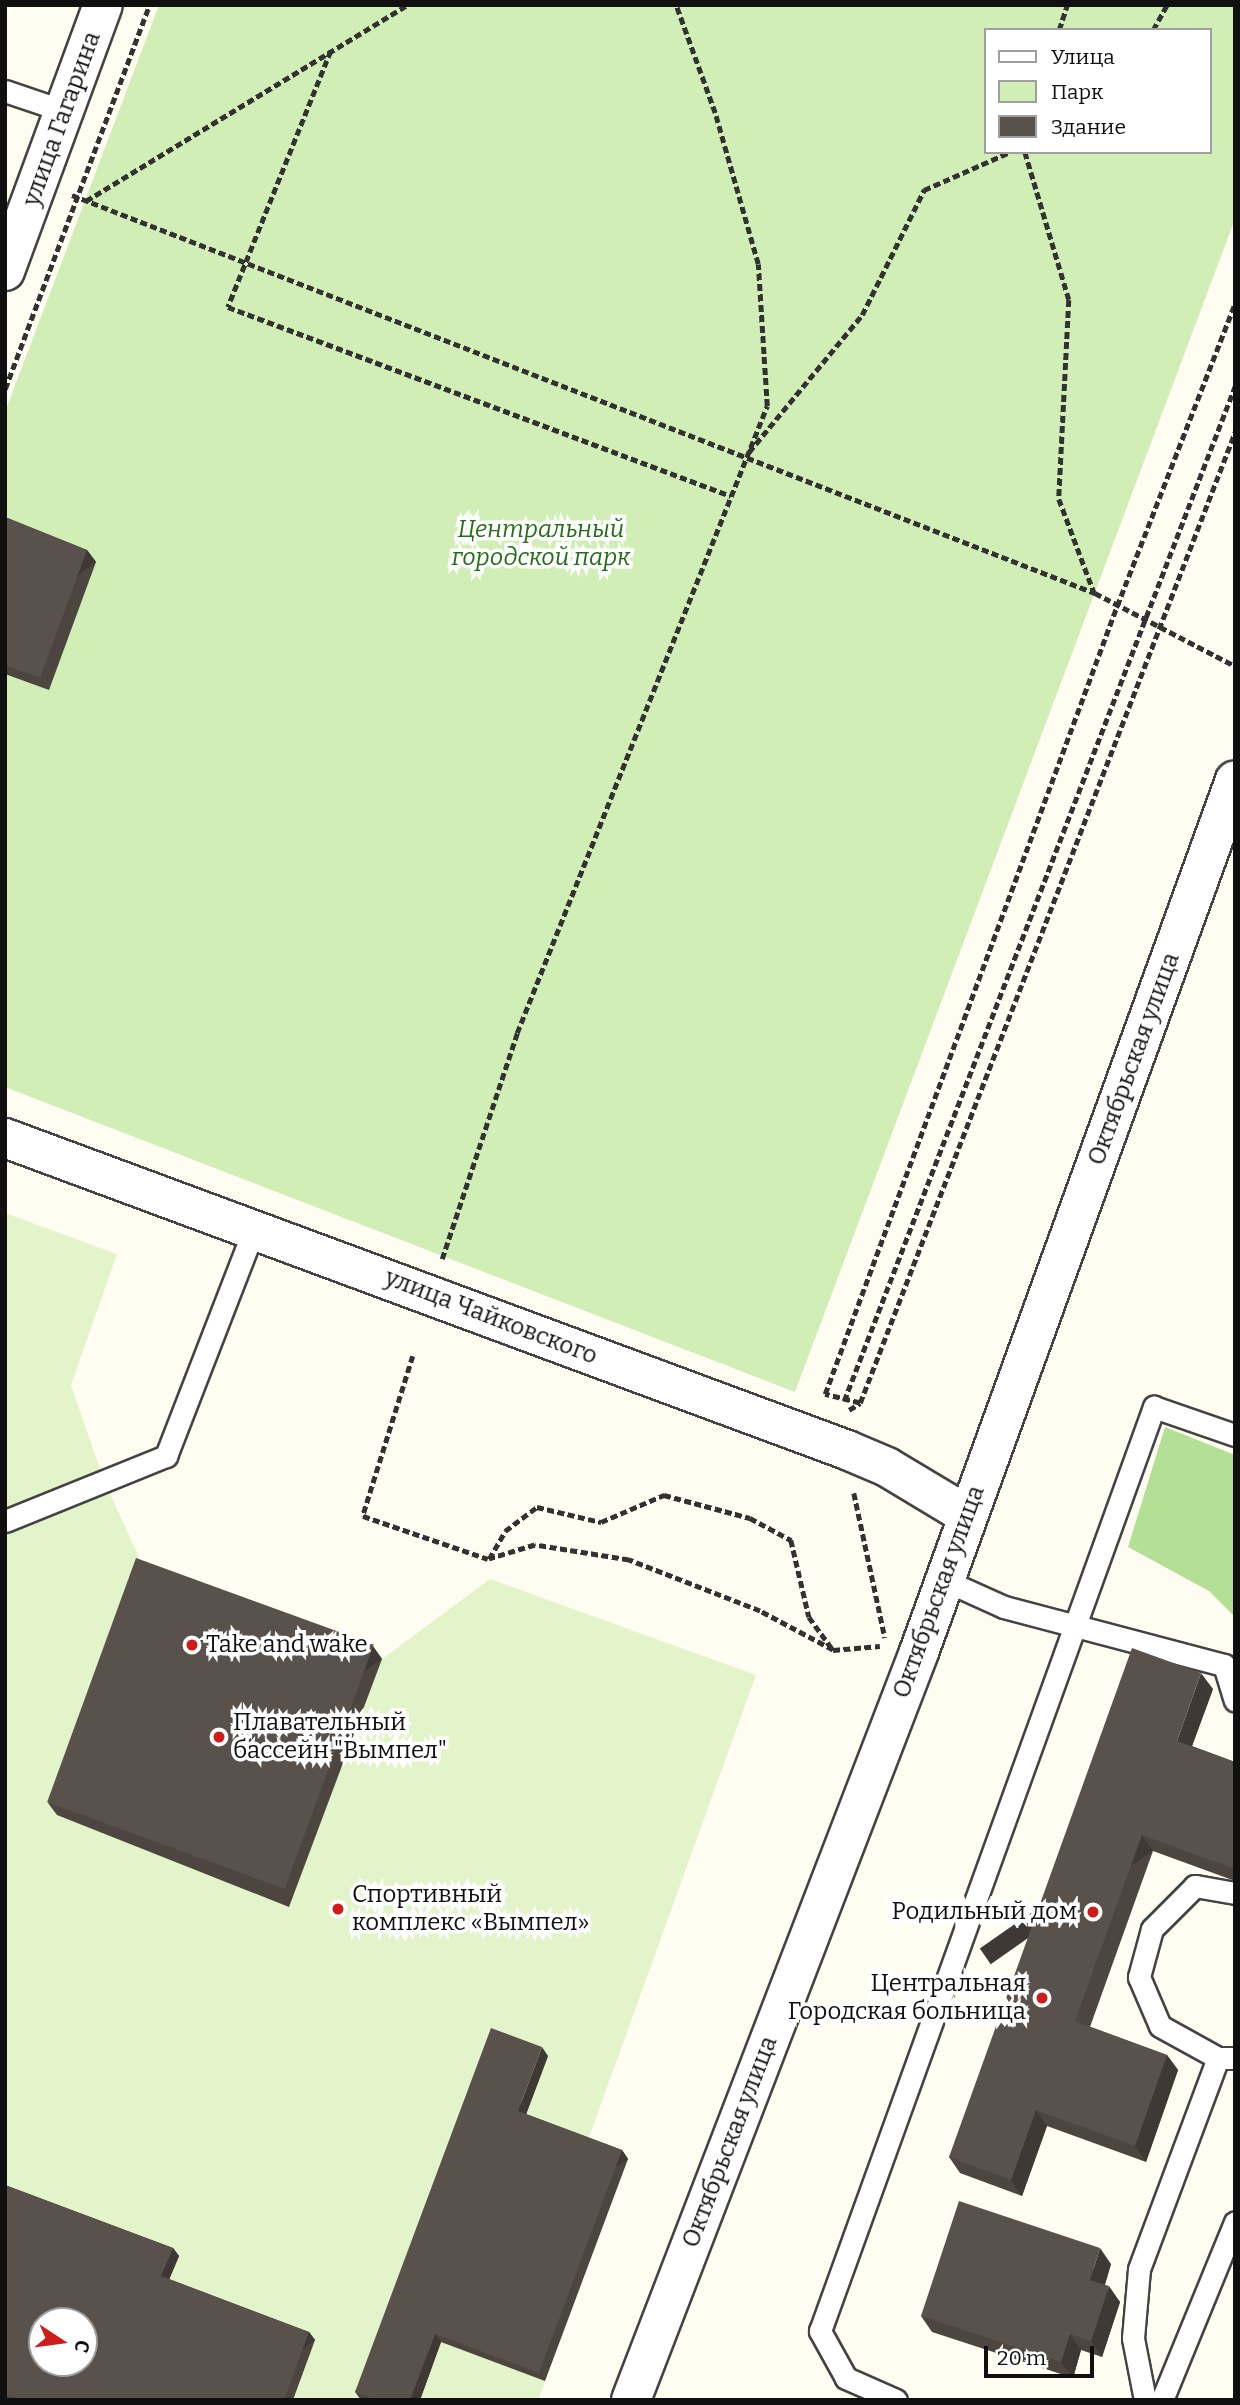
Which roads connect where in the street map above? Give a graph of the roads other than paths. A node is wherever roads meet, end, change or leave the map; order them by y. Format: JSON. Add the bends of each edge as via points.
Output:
{"nodes":[{"id":1,"x":103,"y":5,"type":"edge"},
{"id":2,"x":5,"y":91,"type":"edge"},
{"id":3,"x":64,"y":111,"type":"junction"},
{"id":4,"x":5,"y":271,"type":"edge"},
{"id":5,"x":1235,"y":780,"type":"edge"},
{"id":6,"x":5,"y":1138,"type":"edge"},
{"id":7,"x":254,"y":1229,"type":"junction"},
{"id":8,"x":1235,"y":1435,"type":"edge"},
{"id":9,"x":967,"y":1515,"type":"junction"},
{"id":10,"x":5,"y":1521,"type":"edge"},
{"id":11,"x":944,"y":1580,"type":"junction"},
{"id":12,"x":1073,"y":1628,"type":"junction"},
{"id":13,"x":1235,"y":1700,"type":"edge"},
{"id":14,"x":1235,"y":1893,"type":"edge"},
{"id":15,"x":1226,"y":2058,"type":"edge"},
{"id":16,"x":1235,"y":2222,"type":"edge"},
{"id":17,"x":631,"y":2400,"type":"edge"},
{"id":18,"x":896,"y":2400,"type":"edge"},
{"id":19,"x":1144,"y":2400,"type":"edge"},
{"id":20,"x":1162,"y":2400,"type":"edge"}],
"edges":[{"from":1,"to":3,"type":"street","name":"улица Гагарина"},
{"from":2,"to":3,"type":"lane"},
{"from":3,"to":4,"type":"street","name":"улица Гагарина"},
{"from":5,"to":9,"type":"street","name":"Октябрьская улица"},
{"from":6,"to":7,"type":"street","name":"улица Чайковского"},
{"from":7,"to":9,"type":"street","name":"улица Чайковского","via":[[848,1450],[887,1467]]},
{"from":7,"to":10,"type":"lane","via":[[166,1456]]},
{"from":8,"to":12,"type":"lane","via":[[1154,1407]]},
{"from":9,"to":11,"type":"street","name":"Октябрьская улица"},
{"from":11,"to":12,"type":"lane","via":[[1004,1607]]},
{"from":11,"to":17,"type":"street","name":"Октябрьская улица"},
{"from":12,"to":13,"type":"lane","via":[[1224,1665]]},
{"from":12,"to":18,"type":"lane","via":[[820,2331],[846,2378]]},
{"from":14,"to":15,"type":"lane","via":[[1195,1886],[1152,1928],[1139,1977],[1160,2026]]},
{"from":15,"to":19,"type":"lane","via":[[1139,2269],[1133,2339]]},
{"from":16,"to":20,"type":"lane"}]}
